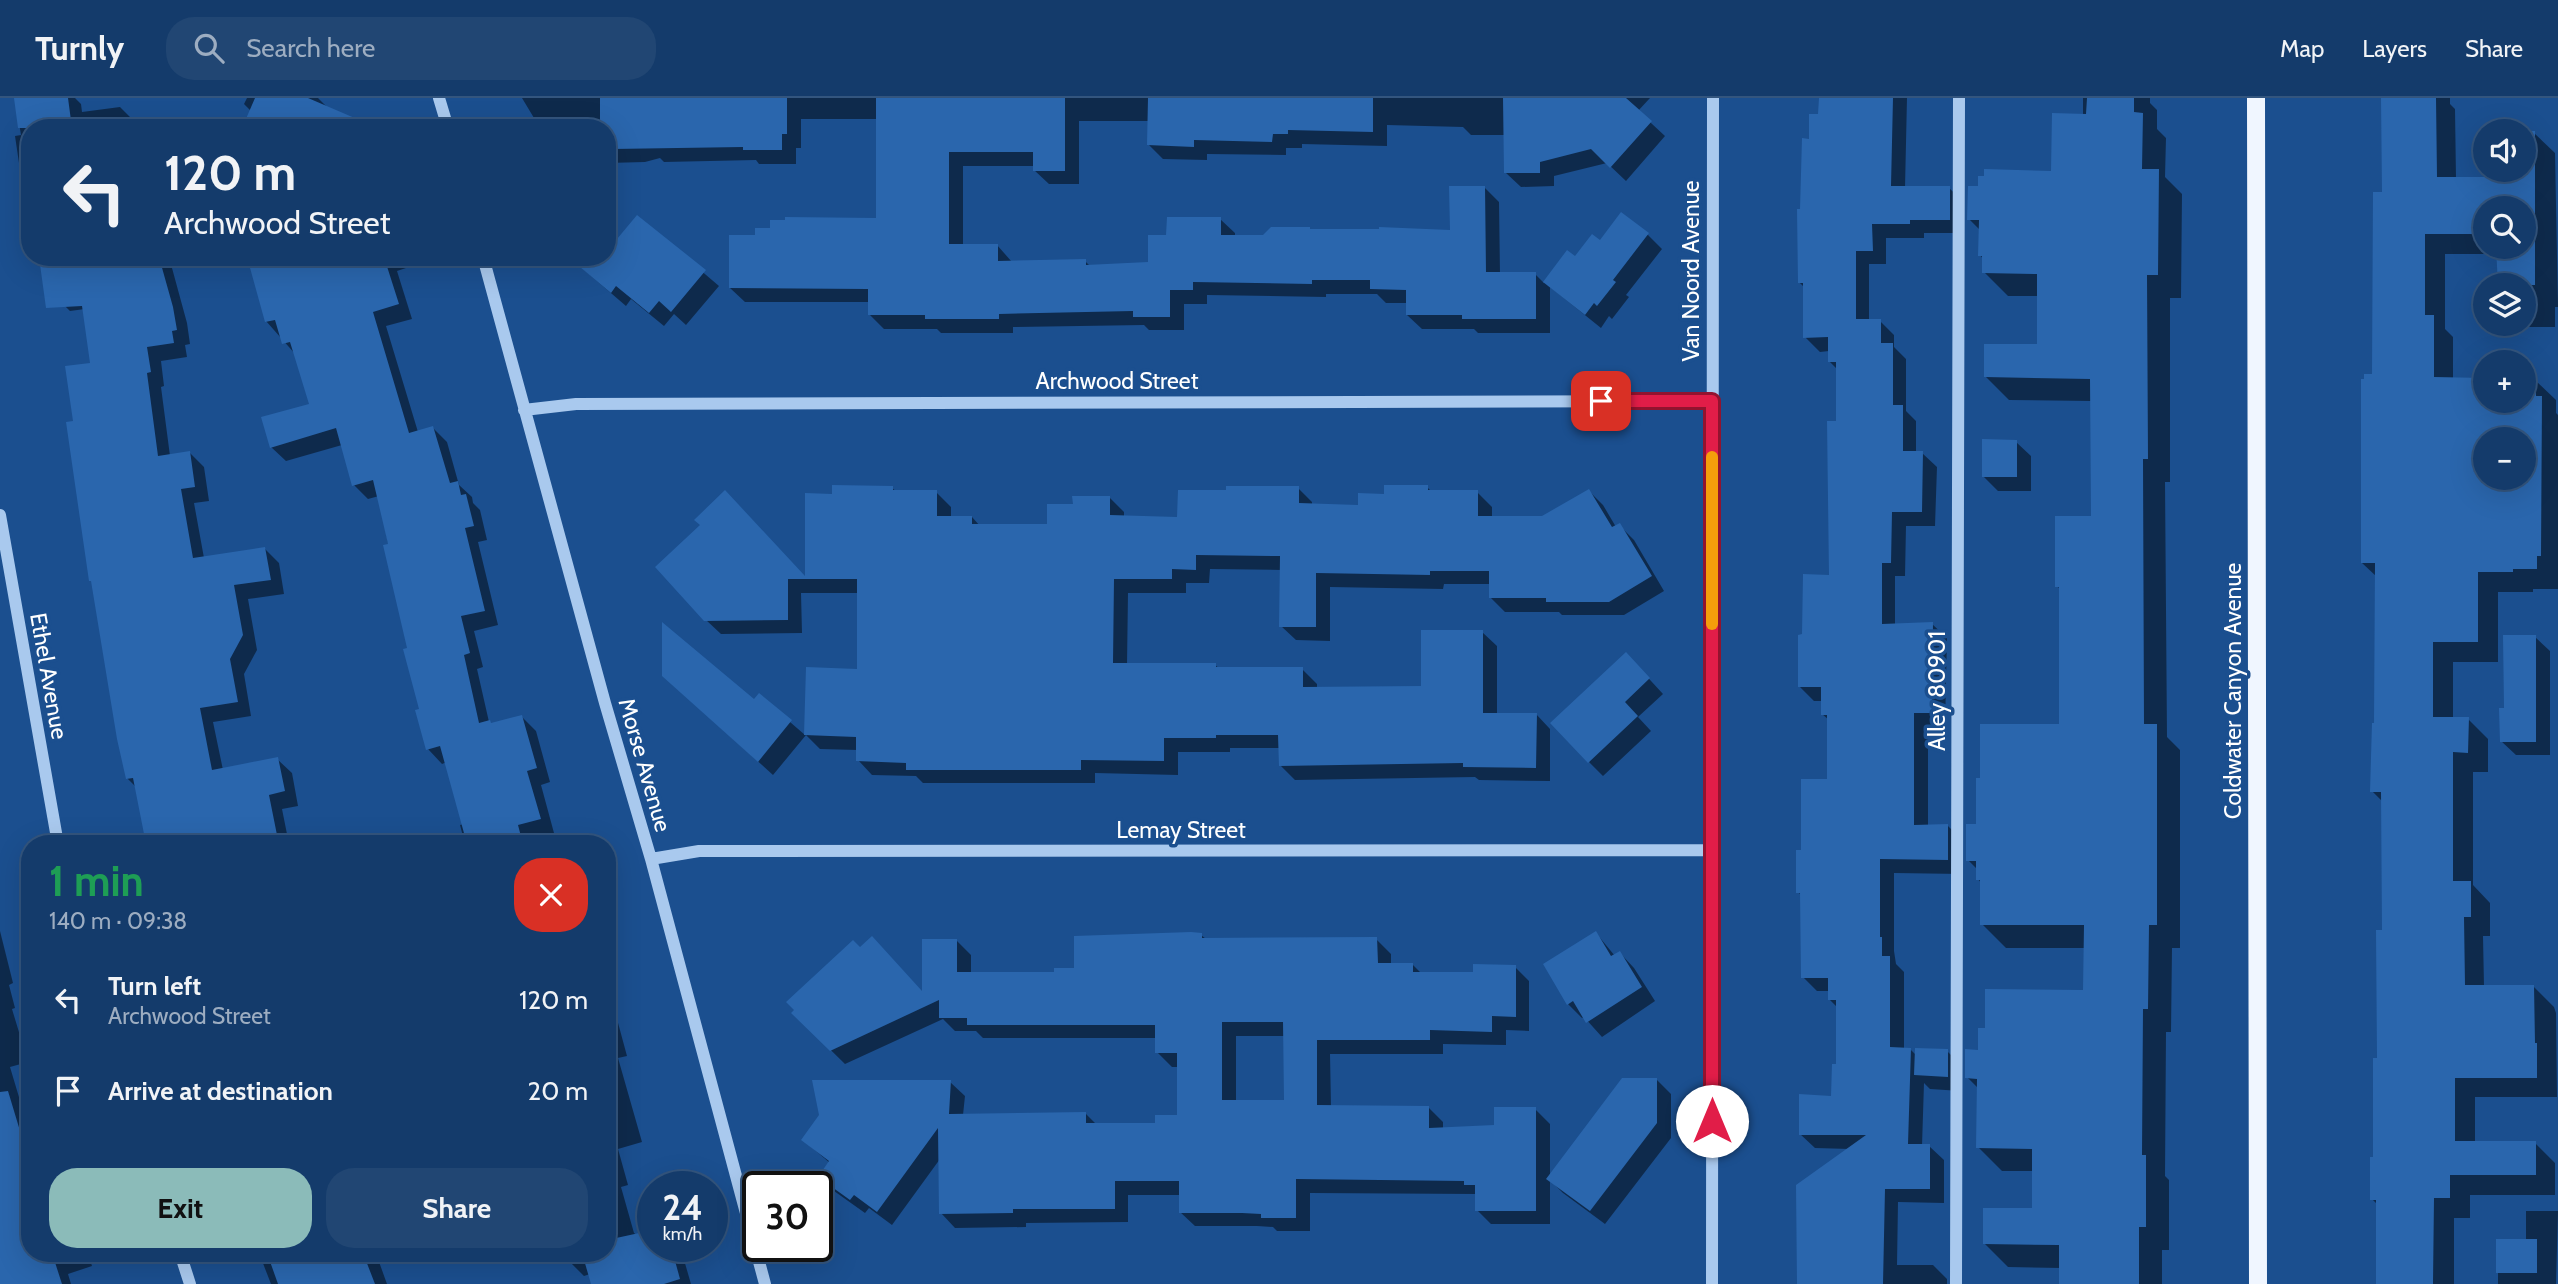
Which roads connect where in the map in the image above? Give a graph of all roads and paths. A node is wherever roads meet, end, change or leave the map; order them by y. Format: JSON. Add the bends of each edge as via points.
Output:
{"nodes":[{"id":1,"x":439,"y":98,"type":"edge"},
{"id":2,"x":1713,"y":98,"type":"edge"},
{"id":3,"x":1959,"y":98,"type":"edge"},
{"id":4,"x":2256,"y":98,"type":"edge"},
{"id":5,"x":445,"y":119,"type":"edge"},
{"id":6,"x":484,"y":266,"type":"edge"},
{"id":7,"x":1712,"y":401,"type":"junction"},
{"id":8,"x":524,"y":410,"type":"junction"},
{"id":9,"x":0,"y":515,"type":"edge"},
{"id":10,"x":56,"y":835,"type":"edge"},
{"id":11,"x":1712,"y":850,"type":"junction"},
{"id":12,"x":651,"y":859,"type":"junction"},
{"id":13,"x":183,"y":1262,"type":"edge"},
{"id":14,"x":190,"y":1284,"type":"edge"},
{"id":15,"x":765,"y":1284,"type":"edge"},
{"id":16,"x":1712,"y":1284,"type":"edge"},
{"id":17,"x":1956,"y":1284,"type":"edge"},
{"id":18,"x":2258,"y":1284,"type":"edge"}],
"edges":[{"from":1,"to":5,"type":"street"},
{"from":2,"to":7,"type":"street","name":"Van Noord Avenue"},
{"from":3,"to":17,"type":"street","name":"Alley 80901"},
{"from":4,"to":18,"type":"main road","name":"Coldwater Canyon Avenue"},
{"from":6,"to":8,"type":"street","name":"Morse Avenue"},
{"from":7,"to":8,"type":"street","name":"Archwood Street","via":[[576,404]]},
{"from":7,"to":11,"type":"street","name":"Van Noord Avenue"},
{"from":8,"to":12,"type":"street","name":"Morse Avenue"},
{"from":9,"to":10,"type":"street","name":"Ethel Avenue"},
{"from":11,"to":12,"type":"street","name":"Lemay Street","via":[[699,851]]},
{"from":11,"to":16,"type":"street","name":"Van Noord Avenue"},
{"from":12,"to":15,"type":"street","name":"Morse Avenue"},
{"from":13,"to":14,"type":"street"}]}
